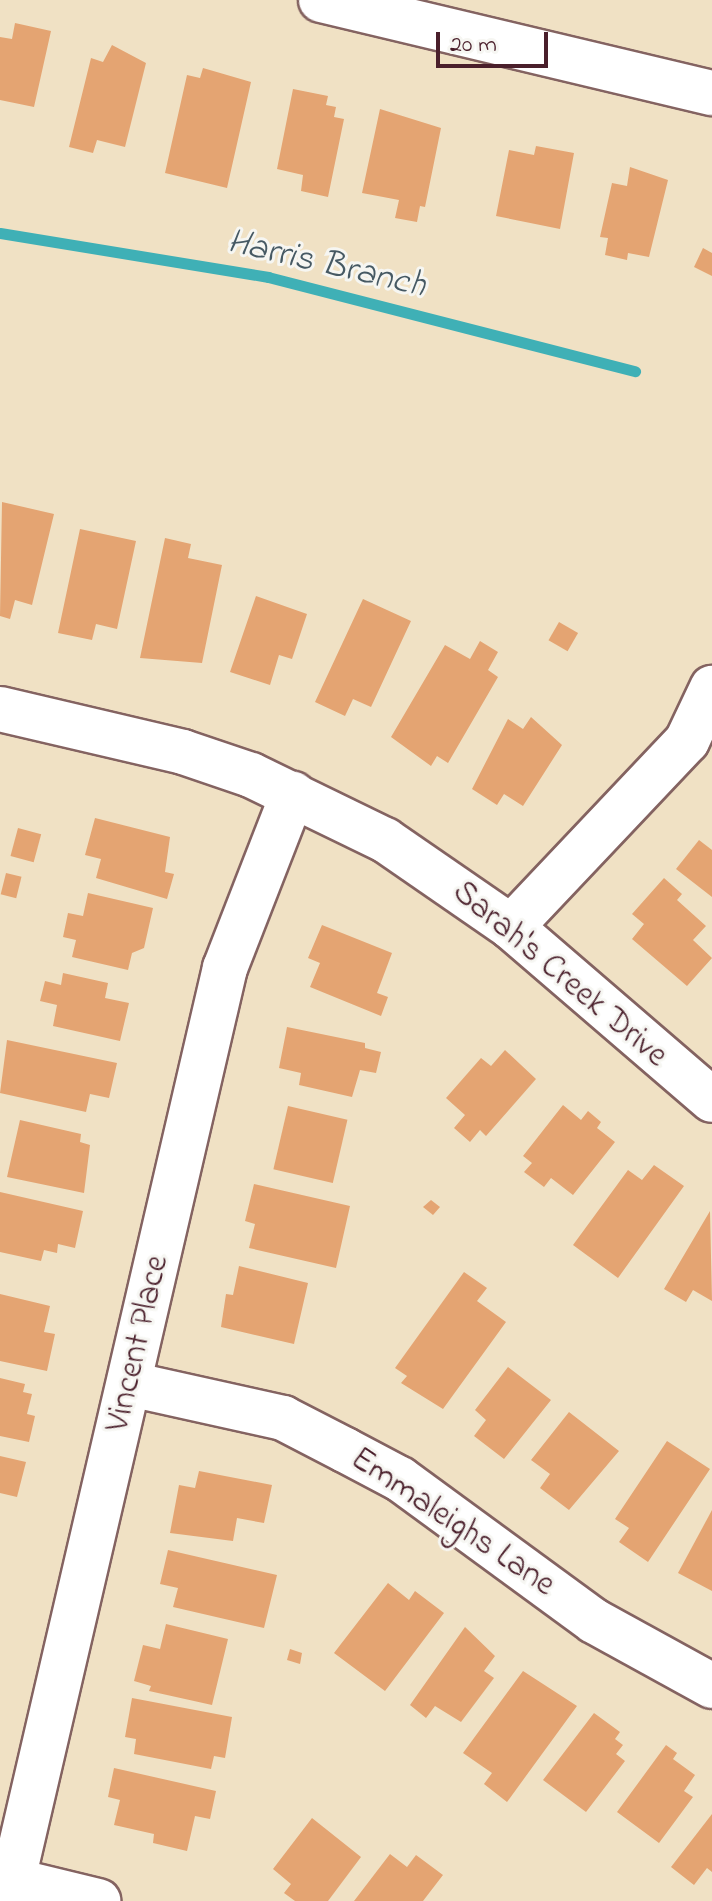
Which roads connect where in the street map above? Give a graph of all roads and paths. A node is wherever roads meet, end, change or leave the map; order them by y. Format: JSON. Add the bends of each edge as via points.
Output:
{"nodes":[{"id":1,"x":321,"y":0,"type":"edge"},
{"id":2,"x":471,"y":17,"type":"edge"},
{"id":3,"x":712,"y":93,"type":"edge"},
{"id":4,"x":712,"y":688,"type":"edge"},
{"id":5,"x":0,"y":709,"type":"edge"},
{"id":6,"x":293,"y":794,"type":"junction"},
{"id":7,"x":511,"y":927,"type":"junction"},
{"id":8,"x":712,"y":1100,"type":"edge"},
{"id":9,"x":130,"y":1384,"type":"junction"},
{"id":10,"x":712,"y":1686,"type":"edge"},
{"id":11,"x":10,"y":1890,"type":"edge"},
{"id":12,"x":98,"y":1901,"type":"edge"}],
"edges":[{"from":1,"to":2,"type":"street"},
{"from":2,"to":3,"type":"street"},
{"from":4,"to":7,"type":"street","via":[[687,741]]},
{"from":5,"to":6,"type":"street","name":"Sarah's Creek Drive","via":[[183,752]]},
{"from":6,"to":7,"type":"street","name":"Sarah's Creek Drive","via":[[385,840]]},
{"from":6,"to":9,"type":"street","name":"Vincent Place","via":[[225,968]]},
{"from":7,"to":8,"type":"street","name":"Sarah's Creek Drive"},
{"from":9,"to":10,"type":"street","name":"Emmaleighs Lane","via":[[283,1418],[345,1450],[400,1479],[594,1621]]},
{"from":9,"to":11,"type":"street","name":"Vincent Place"},
{"from":11,"to":12,"type":"street"}]}
